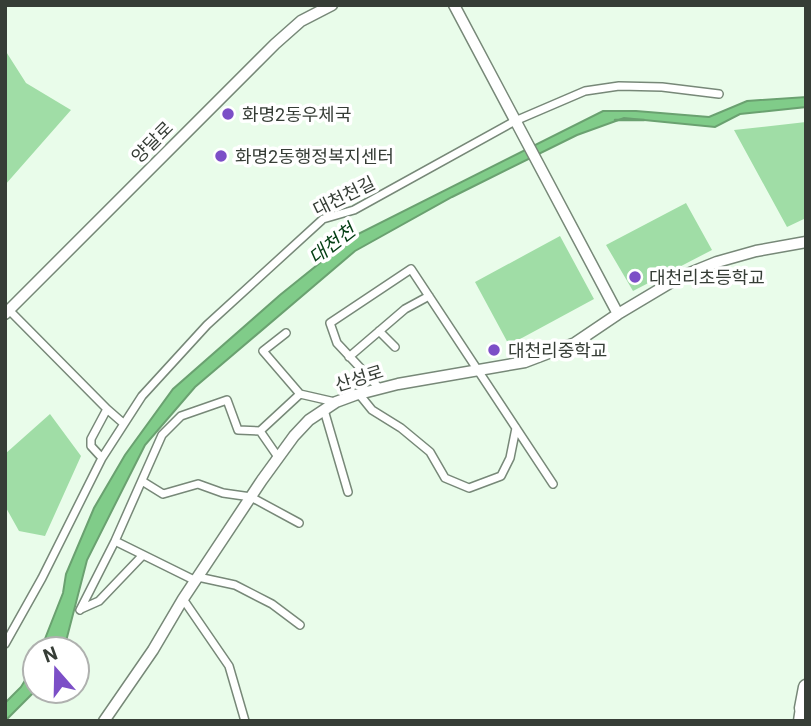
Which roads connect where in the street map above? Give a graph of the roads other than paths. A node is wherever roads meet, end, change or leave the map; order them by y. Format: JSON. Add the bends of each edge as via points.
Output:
{"nodes":[{"id":1,"x":332,"y":5,"type":"edge"},
{"id":2,"x":454,"y":5,"type":"edge"},
{"id":3,"x":719,"y":94,"type":"dead end"},
{"id":4,"x":517,"y":125,"type":"junction"},
{"id":5,"x":806,"y":242,"type":"edge"},
{"id":6,"x":429,"y":296,"type":"junction"},
{"id":7,"x":7,"y":312,"type":"edge"},
{"id":8,"x":618,"y":314,"type":"junction"},
{"id":9,"x":379,"y":331,"type":"junction"},
{"id":10,"x":286,"y":334,"type":"dead end"},
{"id":11,"x":395,"y":346,"type":"dead end"},
{"id":12,"x":349,"y":356,"type":"junction"},
{"id":13,"x":478,"y":371,"type":"junction"},
{"id":14,"x":380,"y":389,"type":"junction"},
{"id":15,"x":300,"y":394,"type":"junction"},
{"id":16,"x":359,"y":394,"type":"junction"},
{"id":17,"x":336,"y":402,"type":"junction"},
{"id":18,"x":107,"y":409,"type":"junction"},
{"id":19,"x":324,"y":410,"type":"junction"},
{"id":20,"x":123,"y":423,"type":"junction"},
{"id":21,"x":516,"y":428,"type":"junction"},
{"id":22,"x":260,"y":431,"type":"junction"},
{"id":23,"x":278,"y":457,"type":"junction"},
{"id":24,"x":102,"y":458,"type":"junction"},
{"id":25,"x":142,"y":481,"type":"junction"},
{"id":26,"x":553,"y":484,"type":"dead end"},
{"id":27,"x":348,"y":492,"type":"dead end"},
{"id":28,"x":251,"y":498,"type":"junction"},
{"id":29,"x":299,"y":523,"type":"dead end"},
{"id":30,"x":115,"y":541,"type":"junction"},
{"id":31,"x":143,"y":555,"type":"junction"},
{"id":32,"x":197,"y":579,"type":"junction"},
{"id":33,"x":183,"y":599,"type":"junction"},
{"id":34,"x":300,"y":625,"type":"dead end"},
{"id":35,"x":5,"y":644,"type":"edge"},
{"id":36,"x":806,"y":687,"type":"edge"},
{"id":37,"x":802,"y":710,"type":"edge"},
{"id":38,"x":104,"y":721,"type":"edge"},
{"id":39,"x":245,"y":721,"type":"edge"}],
"edges":[{"from":1,"to":7,"type":"main road","name":"양달로","via":[[301,21],[275,44]]},
{"from":2,"to":4,"type":"main road"},
{"from":3,"to":4,"type":"street","name":"대천천길","via":[[619,86],[585,91]]},
{"from":4,"to":8,"type":"main road"},
{"from":4,"to":20,"type":"street","name":"대천천길","via":[[354,210],[323,219],[207,325]]},
{"from":5,"to":8,"type":"main road","name":"산성로","via":[[717,262],[680,277]]},
{"from":6,"to":9,"type":"street"},
{"from":6,"to":12,"type":"street","via":[[411,269],[330,323],[337,344]]},
{"from":6,"to":13,"type":"street"},
{"from":7,"to":18,"type":"street"},
{"from":8,"to":13,"type":"main road","name":"산성로","via":[[575,343],[524,362]]},
{"from":9,"to":11,"type":"street"},
{"from":9,"to":12,"type":"street"},
{"from":10,"to":15,"type":"street","via":[[264,351]]},
{"from":12,"to":14,"type":"street"},
{"from":13,"to":14,"type":"main road","name":"산성로"},
{"from":13,"to":21,"type":"street"},
{"from":14,"to":16,"type":"main road","name":"산성로"},
{"from":15,"to":17,"type":"street"},
{"from":15,"to":22,"type":"street"},
{"from":16,"to":17,"type":"main road","name":"산성로"},
{"from":16,"to":21,"type":"street","via":[[372,410],[430,452],[445,478],[469,488],[501,476]]},
{"from":17,"to":19,"type":"main road","name":"산성로"},
{"from":18,"to":20,"type":"street"},
{"from":18,"to":24,"type":"street","via":[[91,439],[91,446]]},
{"from":19,"to":23,"type":"main road","name":"산성로","via":[[309,420]]},
{"from":19,"to":27,"type":"street"},
{"from":20,"to":24,"type":"street","name":"대천천길"},
{"from":21,"to":26,"type":"street"},
{"from":22,"to":23,"type":"street"},
{"from":22,"to":25,"type":"street","via":[[238,430],[227,400],[181,416],[162,435]]},
{"from":23,"to":28,"type":"main road","name":"산성로"},
{"from":24,"to":35,"type":"street","name":"대천천길"},
{"from":25,"to":28,"type":"street","via":[[163,494],[198,484]]},
{"from":25,"to":30,"type":"street"},
{"from":28,"to":29,"type":"street"},
{"from":28,"to":32,"type":"main road","name":"산성로"},
{"from":30,"to":31,"type":"street"},
{"from":30,"to":31,"type":"street","via":[[80,610],[99,601]]},
{"from":31,"to":32,"type":"street"},
{"from":32,"to":33,"type":"main road","name":"산성로"},
{"from":32,"to":34,"type":"street","via":[[235,585]]},
{"from":33,"to":38,"type":"main road","name":"산성로"},
{"from":33,"to":39,"type":"street","via":[[229,666]]},
{"from":36,"to":37,"type":"highway"}]}
